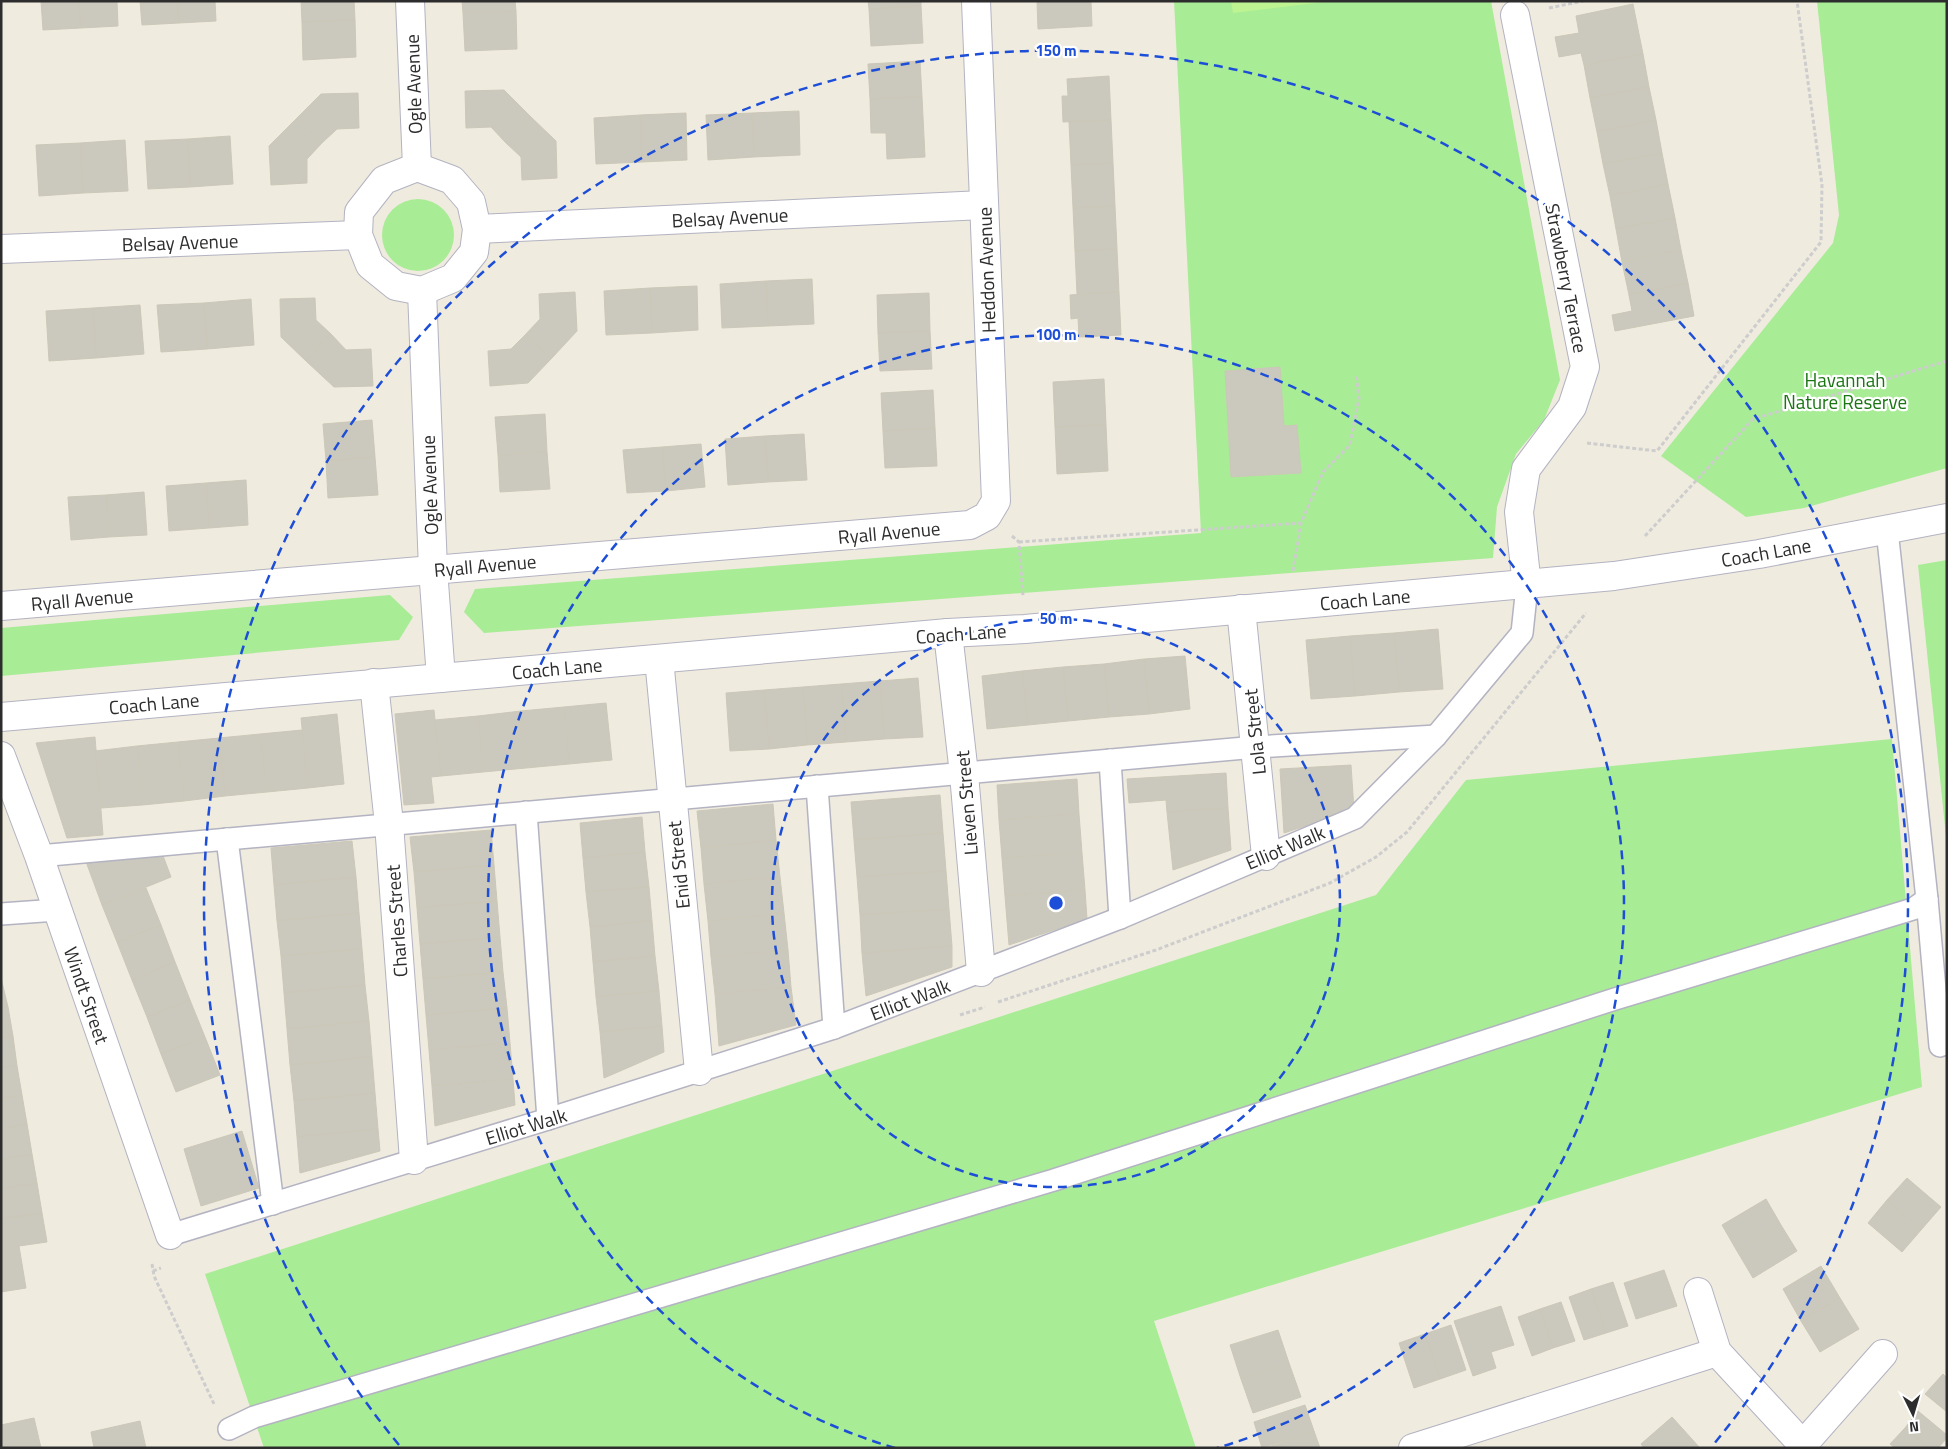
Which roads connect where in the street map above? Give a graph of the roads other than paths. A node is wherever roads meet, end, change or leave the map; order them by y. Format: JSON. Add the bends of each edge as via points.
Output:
{"nodes":[{"id":1,"x":410,"y":1,"type":"edge"},
{"id":2,"x":976,"y":1,"type":"edge"},
{"id":3,"x":1515,"y":15,"type":"dead end"},
{"id":4,"x":417,"y":167,"type":"junction"},
{"id":5,"x":984,"y":205,"type":"junction"},
{"id":6,"x":477,"y":229,"type":"junction"},
{"id":7,"x":358,"y":235,"type":"junction"},
{"id":8,"x":1,"y":249,"type":"edge"},
{"id":9,"x":422,"y":291,"type":"junction"},
{"id":10,"x":1947,"y":518,"type":"edge"},
{"id":11,"x":978,"y":521,"type":"joint"},
{"id":12,"x":1887,"y":530,"type":"junction"},
{"id":13,"x":432,"y":569,"type":"junction"},
{"id":14,"x":1527,"y":586,"type":"junction"},
{"id":15,"x":1,"y":606,"type":"edge"},
{"id":16,"x":1241,"y":609,"type":"junction"},
{"id":17,"x":948,"y":634,"type":"junction"},
{"id":18,"x":659,"y":659,"type":"junction"},
{"id":19,"x":441,"y":678,"type":"junction"},
{"id":20,"x":374,"y":683,"type":"junction"},
{"id":21,"x":1,"y":717,"type":"edge"},
{"id":22,"x":1436,"y":736,"type":"junction"},
{"id":23,"x":1256,"y":747,"type":"junction"},
{"id":24,"x":1,"y":756,"type":"edge"},
{"id":25,"x":1110,"y":760,"type":"junction"},
{"id":26,"x":964,"y":774,"type":"junction"},
{"id":27,"x":817,"y":786,"type":"junction"},
{"id":28,"x":672,"y":798,"type":"junction"},
{"id":29,"x":526,"y":812,"type":"junction"},
{"id":30,"x":389,"y":824,"type":"junction"},
{"id":31,"x":227,"y":839,"type":"junction"},
{"id":32,"x":39,"y":856,"type":"junction"},
{"id":33,"x":1266,"y":856,"type":"junction"},
{"id":34,"x":1927,"y":899,"type":"junction"},
{"id":35,"x":57,"y":910,"type":"junction"},
{"id":36,"x":1,"y":914,"type":"edge"},
{"id":37,"x":1120,"y":918,"type":"junction"},
{"id":38,"x":981,"y":972,"type":"junction"},
{"id":39,"x":834,"y":1028,"type":"junction"},
{"id":40,"x":1940,"y":1046,"type":"dead end"},
{"id":41,"x":699,"y":1071,"type":"junction"},
{"id":42,"x":548,"y":1119,"type":"junction"},
{"id":43,"x":414,"y":1160,"type":"junction"},
{"id":44,"x":273,"y":1204,"type":"junction"},
{"id":45,"x":170,"y":1235,"type":"joint"},
{"id":46,"x":1698,"y":1292,"type":"dead end"},
{"id":47,"x":1717,"y":1352,"type":"junction"},
{"id":48,"x":1883,"y":1354,"type":"dead end"},
{"id":49,"x":229,"y":1429,"type":"road end"},
{"id":50,"x":1801,"y":1446,"type":"edge"},
{"id":51,"x":1413,"y":1448,"type":"edge"}],
"edges":[{"from":1,"to":4,"type":"street","name":"Ogle Avenue"},
{"from":2,"to":5,"type":"street","name":"Heddon Avenue"},
{"from":3,"to":14,"type":"street","name":"Strawberry Terrace","via":[[1585,367],[1572,407],[1526,469],[1519,512]]},
{"from":4,"to":6,"type":"street","via":[[452,180],[471,202]]},
{"from":4,"to":7,"type":"street","via":[[384,180],[359,212]]},
{"from":5,"to":6,"type":"street","name":"Belsay Avenue"},
{"from":5,"to":11,"type":"street","name":"Heddon Avenue","via":[[996,501]]},
{"from":6,"to":9,"type":"street","via":[[474,252],[453,278]]},
{"from":7,"to":8,"type":"street","name":"Belsay Avenue"},
{"from":7,"to":9,"type":"street","via":[[370,265],[396,286]]},
{"from":9,"to":13,"type":"street","name":"Ogle Avenue"},
{"from":10,"to":12,"type":"street","name":"Coach Lane"},
{"from":11,"to":13,"type":"street","name":"Ryall Avenue"},
{"from":12,"to":14,"type":"street","name":"Coach Lane","via":[[1759,554]]},
{"from":12,"to":34,"type":"lane"},
{"from":13,"to":15,"type":"street","name":"Ryall Avenue"},
{"from":13,"to":19,"type":"street","name":"Ogle Avenue"},
{"from":14,"to":16,"type":"street","name":"Coach Lane"},
{"from":14,"to":22,"type":"lane","name":"Elliot Walk","via":[[1522,633]]},
{"from":16,"to":17,"type":"street","name":"Coach Lane"},
{"from":16,"to":23,"type":"street","name":"Lola Street"},
{"from":17,"to":18,"type":"street","name":"Coach Lane"},
{"from":17,"to":26,"type":"street","name":"Lieven Street"},
{"from":18,"to":19,"type":"street","name":"Coach Lane"},
{"from":18,"to":28,"type":"street","name":"Enid Street"},
{"from":19,"to":20,"type":"street","name":"Coach Lane"},
{"from":20,"to":21,"type":"street","name":"Coach Lane"},
{"from":20,"to":30,"type":"street","name":"Charles Street"},
{"from":22,"to":23,"type":"lane"},
{"from":22,"to":33,"type":"lane","name":"Elliot Walk","via":[[1355,818]]},
{"from":23,"to":25,"type":"lane"},
{"from":23,"to":33,"type":"street","name":"Lola Street"},
{"from":24,"to":32,"type":"street","name":"Windt Street"},
{"from":25,"to":26,"type":"lane"},
{"from":25,"to":37,"type":"lane"},
{"from":26,"to":27,"type":"lane"},
{"from":26,"to":38,"type":"street","name":"Lieven Street"},
{"from":27,"to":28,"type":"lane"},
{"from":27,"to":39,"type":"lane"},
{"from":28,"to":29,"type":"lane"},
{"from":28,"to":41,"type":"street","name":"Enid Street"},
{"from":29,"to":30,"type":"lane"},
{"from":29,"to":42,"type":"lane"},
{"from":30,"to":31,"type":"lane"},
{"from":30,"to":43,"type":"street","name":"Charles Street"},
{"from":31,"to":32,"type":"lane"},
{"from":31,"to":44,"type":"lane"},
{"from":32,"to":35,"type":"street","name":"Windt Street"},
{"from":33,"to":37,"type":"lane","name":"Elliot Walk"},
{"from":34,"to":40,"type":"lane"},
{"from":34,"to":49,"type":"lane","via":[[1913,909],[1615,999],[1073,1174],[254,1417]]},
{"from":35,"to":36,"type":"lane"},
{"from":35,"to":45,"type":"street","name":"Windt Street"},
{"from":37,"to":38,"type":"lane","name":"Elliot Walk"},
{"from":38,"to":39,"type":"lane","name":"Elliot Walk"},
{"from":39,"to":41,"type":"lane","name":"Elliot Walk"},
{"from":41,"to":42,"type":"lane","name":"Elliot Walk"},
{"from":42,"to":43,"type":"lane","name":"Elliot Walk"},
{"from":43,"to":44,"type":"lane","name":"Elliot Walk"},
{"from":44,"to":45,"type":"lane","name":"Elliot Walk"},
{"from":46,"to":47,"type":"street"},
{"from":47,"to":50,"type":"street"},
{"from":47,"to":51,"type":"street"},
{"from":48,"to":50,"type":"street"}]}
